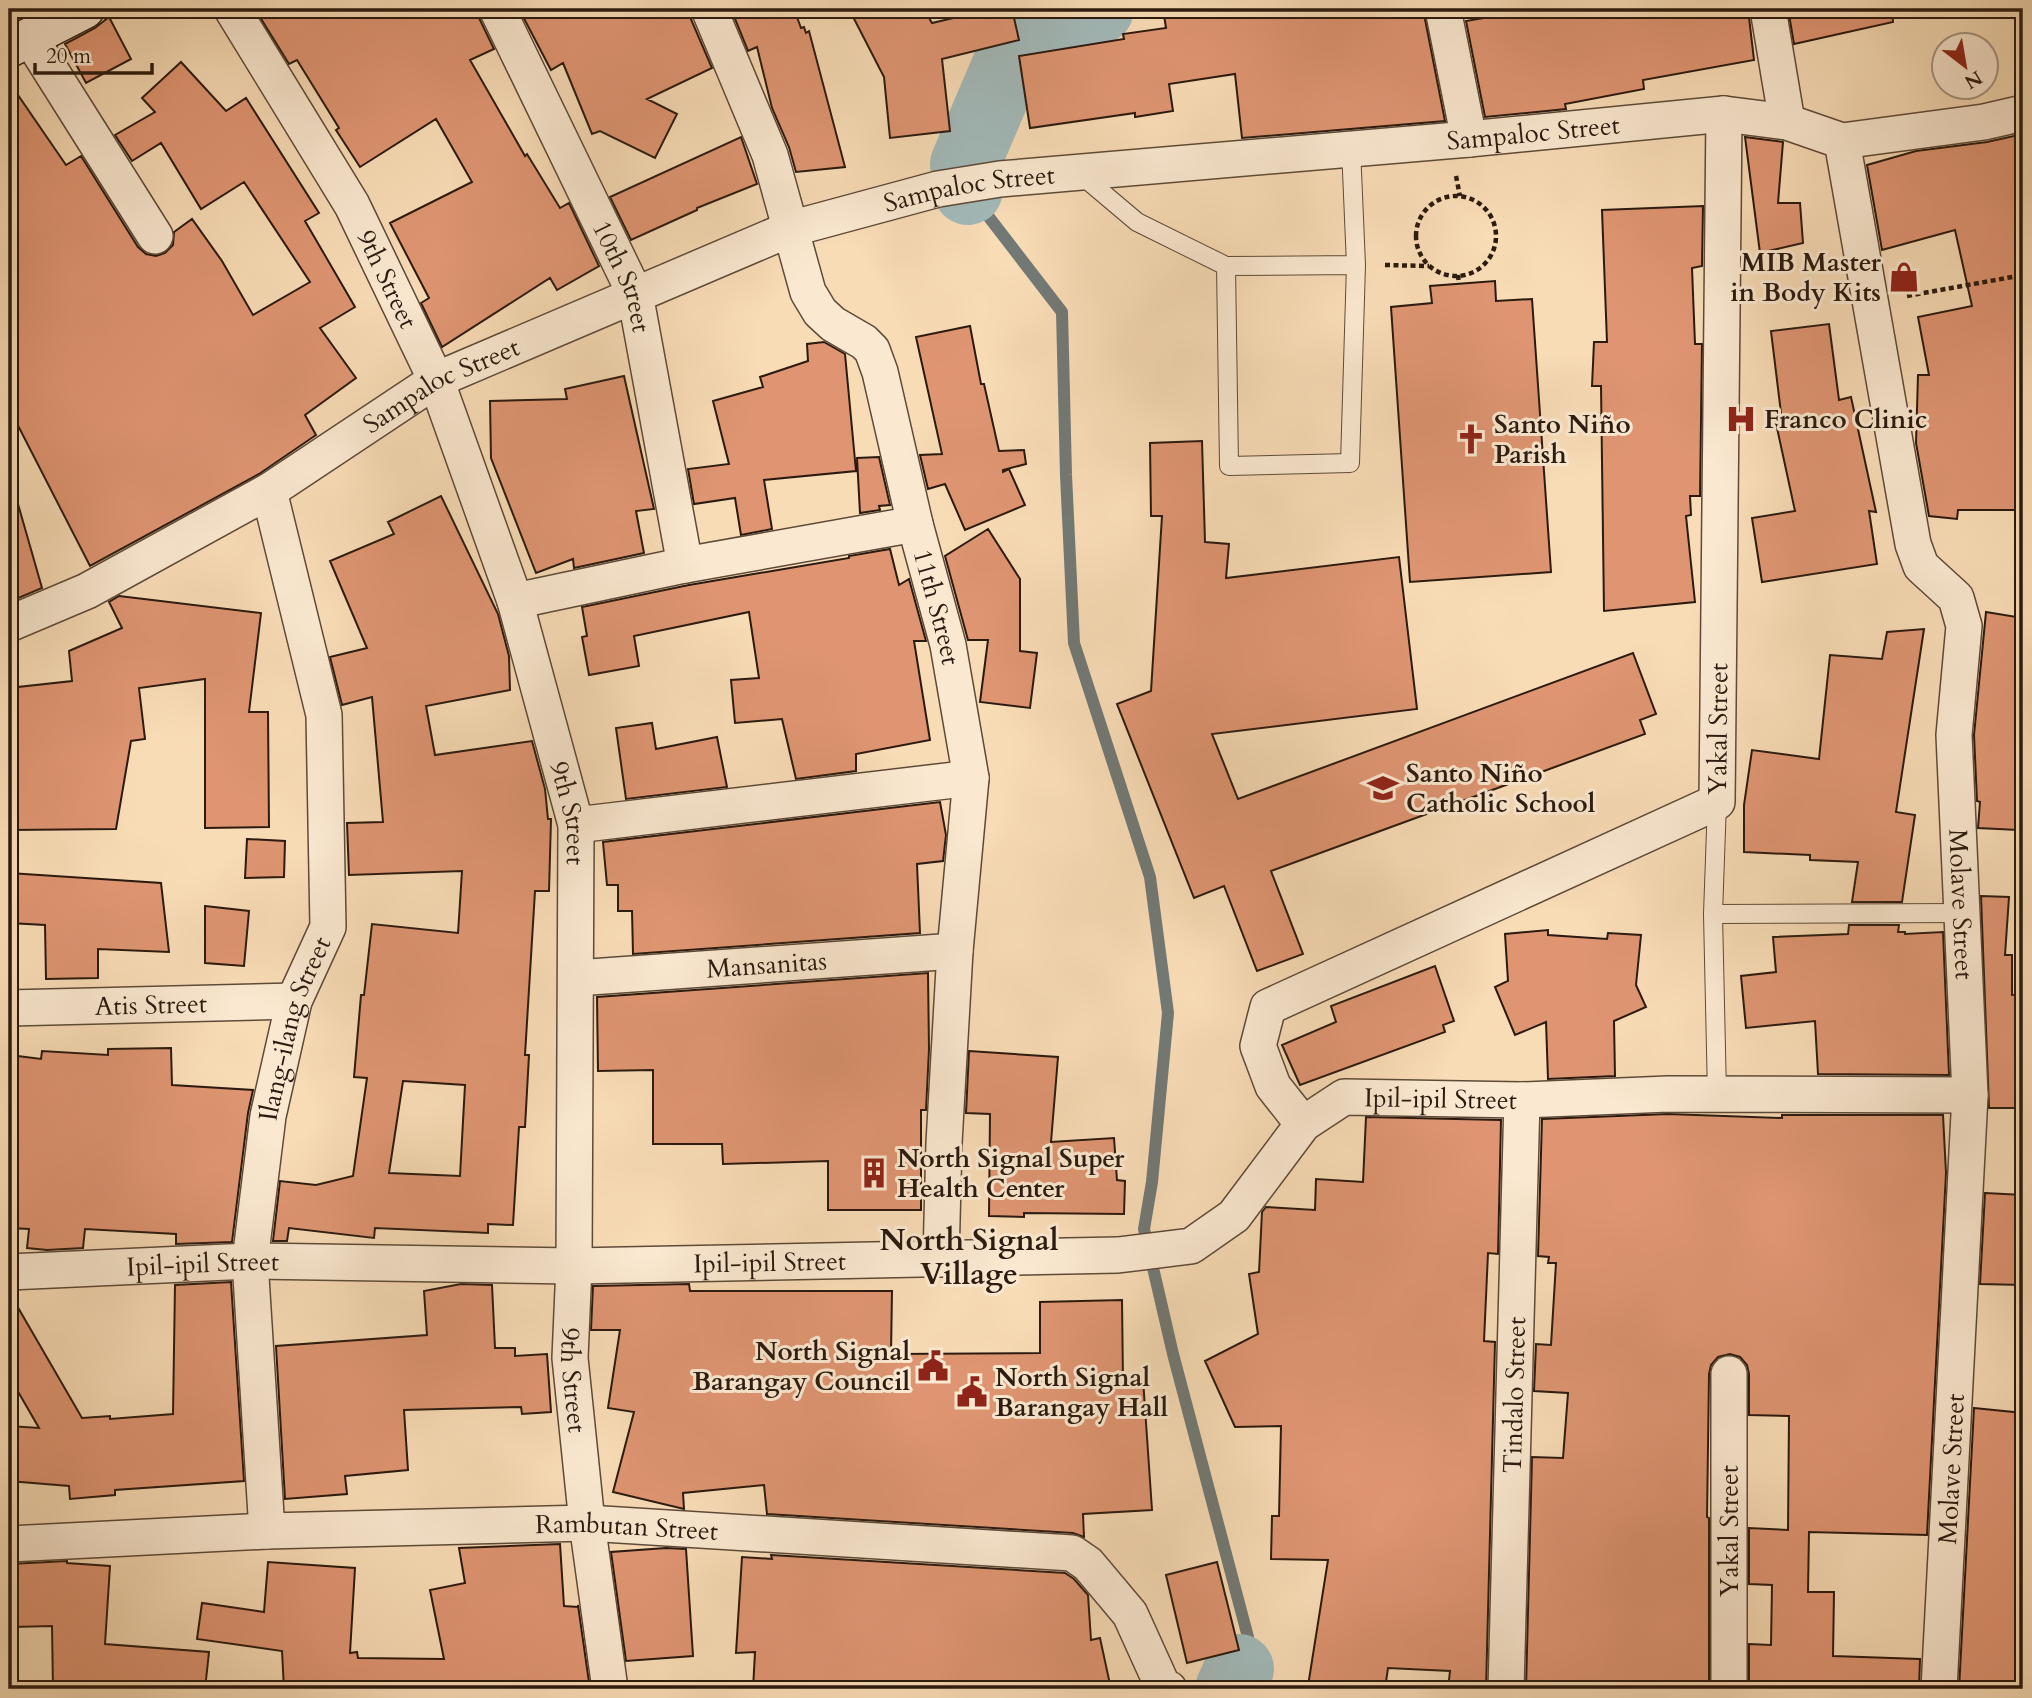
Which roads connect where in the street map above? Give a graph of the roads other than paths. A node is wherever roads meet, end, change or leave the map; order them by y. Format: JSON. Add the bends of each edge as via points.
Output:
{"nodes":[{"id":1,"x":85,"y":9,"type":"edge"},
{"id":2,"x":232,"y":9,"type":"edge"},
{"id":3,"x":497,"y":9,"type":"edge"},
{"id":4,"x":709,"y":9,"type":"edge"},
{"id":5,"x":1443,"y":9,"type":"edge"},
{"id":6,"x":1768,"y":9,"type":"edge"},
{"id":7,"x":19,"y":42,"type":"edge"},
{"id":8,"x":2023,"y":113,"type":"edge"},
{"id":9,"x":1724,"y":114,"type":"junction"},
{"id":10,"x":1787,"y":122,"type":"junction"},
{"id":11,"x":1469,"y":139,"type":"junction"},
{"id":12,"x":1842,"y":141,"type":"junction"},
{"id":13,"x":1351,"y":148,"type":"junction"},
{"id":14,"x":1078,"y":172,"type":"junction"},
{"id":15,"x":790,"y":229,"type":"junction"},
{"id":16,"x":155,"y":236,"type":"dead end"},
{"id":17,"x":1356,"y":265,"type":"junction"},
{"id":18,"x":1226,"y":266,"type":"junction"},
{"id":19,"x":635,"y":293,"type":"junction"},
{"id":20,"x":436,"y":380,"type":"junction"},
{"id":21,"x":269,"y":491,"type":"junction"},
{"id":22,"x":915,"y":524,"type":"junction"},
{"id":23,"x":685,"y":565,"type":"junction"},
{"id":24,"x":515,"y":601,"type":"junction"},
{"id":25,"x":9,"y":624,"type":"edge"},
{"id":26,"x":971,"y":778,"type":"junction"},
{"id":27,"x":1717,"y":802,"type":"junction"},
{"id":28,"x":576,"y":825,"type":"junction"},
{"id":29,"x":1962,"y":913,"type":"junction"},
{"id":30,"x":1713,"y":914,"type":"junction"},
{"id":31,"x":955,"y":951,"type":"junction"},
{"id":32,"x":576,"y":978,"type":"junction"},
{"id":33,"x":294,"y":1001,"type":"junction"},
{"id":34,"x":9,"y":1008,"type":"edge"},
{"id":35,"x":1717,"y":1094,"type":"junction"},
{"id":36,"x":1970,"y":1095,"type":"junction"},
{"id":37,"x":1522,"y":1100,"type":"junction"},
{"id":38,"x":1303,"y":1124,"type":"junction"},
{"id":39,"x":941,"y":1259,"type":"junction"},
{"id":40,"x":250,"y":1261,"type":"junction"},
{"id":41,"x":574,"y":1266,"type":"junction"},
{"id":42,"x":9,"y":1272,"type":"edge"},
{"id":43,"x":1730,"y":1374,"type":"dead end"},
{"id":44,"x":587,"y":1523,"type":"junction"},
{"id":45,"x":267,"y":1531,"type":"junction"},
{"id":46,"x":9,"y":1544,"type":"edge"},
{"id":47,"x":610,"y":1689,"type":"edge"},
{"id":48,"x":1166,"y":1689,"type":"edge"},
{"id":49,"x":1506,"y":1689,"type":"edge"},
{"id":50,"x":1729,"y":1689,"type":"edge"},
{"id":51,"x":1939,"y":1689,"type":"edge"}],
"edges":[{"from":1,"to":7,"type":"main road"},
{"from":2,"to":20,"type":"street","name":"9th Street","via":[[352,205]]},
{"from":3,"to":19,"type":"street","name":"10th Street"},
{"from":4,"to":15,"type":"street","name":"11th Street","via":[[770,155]]},
{"from":5,"to":11,"type":"street"},
{"from":6,"to":10,"type":"street"},
{"from":7,"to":16,"type":"street"},
{"from":8,"to":12,"type":"street","name":"Sampaloc Street"},
{"from":9,"to":10,"type":"street","name":"Sampaloc Street"},
{"from":9,"to":11,"type":"street","name":"Sampaloc Street"},
{"from":9,"to":27,"type":"street","name":"Yakal Street"},
{"from":10,"to":12,"type":"street","name":"Sampaloc Street"},
{"from":11,"to":13,"type":"street","name":"Sampaloc Street"},
{"from":12,"to":29,"type":"street","name":"Molave Street","via":[[1913,544],[1922,566],[1956,598],[1964,626],[1954,735]]},
{"from":13,"to":14,"type":"street","name":"Sampaloc Street"},
{"from":13,"to":17,"type":"lane"},
{"from":14,"to":15,"type":"street","name":"Sampaloc Street","via":[[939,189]]},
{"from":14,"to":18,"type":"lane","via":[[1136,222]]},
{"from":15,"to":19,"type":"street","name":"Sampaloc Street"},
{"from":15,"to":22,"type":"street","name":"11th Street","via":[[808,292],[820,312],[872,350]]},
{"from":17,"to":18,"type":"lane"},
{"from":17,"to":18,"type":"lane","via":[[1350,463],[1229,466]]},
{"from":19,"to":20,"type":"street","name":"Sampaloc Street"},
{"from":19,"to":23,"type":"street","name":"10th Street"},
{"from":20,"to":21,"type":"street","name":"Sampaloc Street"},
{"from":20,"to":24,"type":"street","name":"9th Street"},
{"from":21,"to":25,"type":"street","name":"Sampaloc Street","via":[[87,591]]},
{"from":21,"to":33,"type":"street","name":"Ilang-ilang Street","via":[[324,715],[328,927]]},
{"from":22,"to":23,"type":"street"},
{"from":22,"to":26,"type":"street","name":"11th Street","via":[[948,645]]},
{"from":23,"to":24,"type":"street"},
{"from":24,"to":28,"type":"street","name":"9th Street"},
{"from":26,"to":28,"type":"street"},
{"from":26,"to":31,"type":"street","name":"11th Street"},
{"from":27,"to":30,"type":"lane"},
{"from":27,"to":38,"type":"street","name":"Yakal Street","via":[[1268,1007],[1258,1046],[1273,1086]]},
{"from":28,"to":32,"type":"street","name":"9th Street"},
{"from":29,"to":30,"type":"lane"},
{"from":29,"to":36,"type":"street","name":"Molave Street"},
{"from":30,"to":35,"type":"lane"},
{"from":31,"to":32,"type":"street","name":"Mansanitas"},
{"from":31,"to":39,"type":"street","name":"11th Street"},
{"from":32,"to":41,"type":"street","name":"9th Street"},
{"from":33,"to":34,"type":"street","name":"Atis Street"},
{"from":33,"to":40,"type":"street","name":"Ilang-ilang Street","via":[[268,1116]]},
{"from":35,"to":36,"type":"street","name":"Ipil-ipil Street"},
{"from":35,"to":37,"type":"street","name":"Ipil-ipil Street"},
{"from":36,"to":51,"type":"street","name":"Molave Street"},
{"from":37,"to":38,"type":"street","name":"Ipil-ipil Street","via":[[1344,1097]]},
{"from":37,"to":49,"type":"street","name":"Tindalo Street"},
{"from":38,"to":39,"type":"street","name":"Ipil-ipil Street","via":[[1234,1216],[1191,1246],[1118,1255]]},
{"from":39,"to":41,"type":"street","name":"Ipil-ipil Street"},
{"from":40,"to":41,"type":"street","name":"Ipil-ipil Street"},
{"from":40,"to":42,"type":"street","name":"Ipil-ipil Street"},
{"from":40,"to":45,"type":"street","name":"Ilang-ilang Street"},
{"from":41,"to":44,"type":"street","name":"9th Street","via":[[570,1357]]},
{"from":43,"to":50,"type":"street","name":"Yakal Street"},
{"from":44,"to":45,"type":"street","name":"Rambutan Street"},
{"from":44,"to":47,"type":"street","name":"9th Street"},
{"from":44,"to":48,"type":"street","name":"Rambutan Street","via":[[1072,1553],[1130,1614]]},
{"from":45,"to":46,"type":"street","name":"Rambutan Street"}]}
